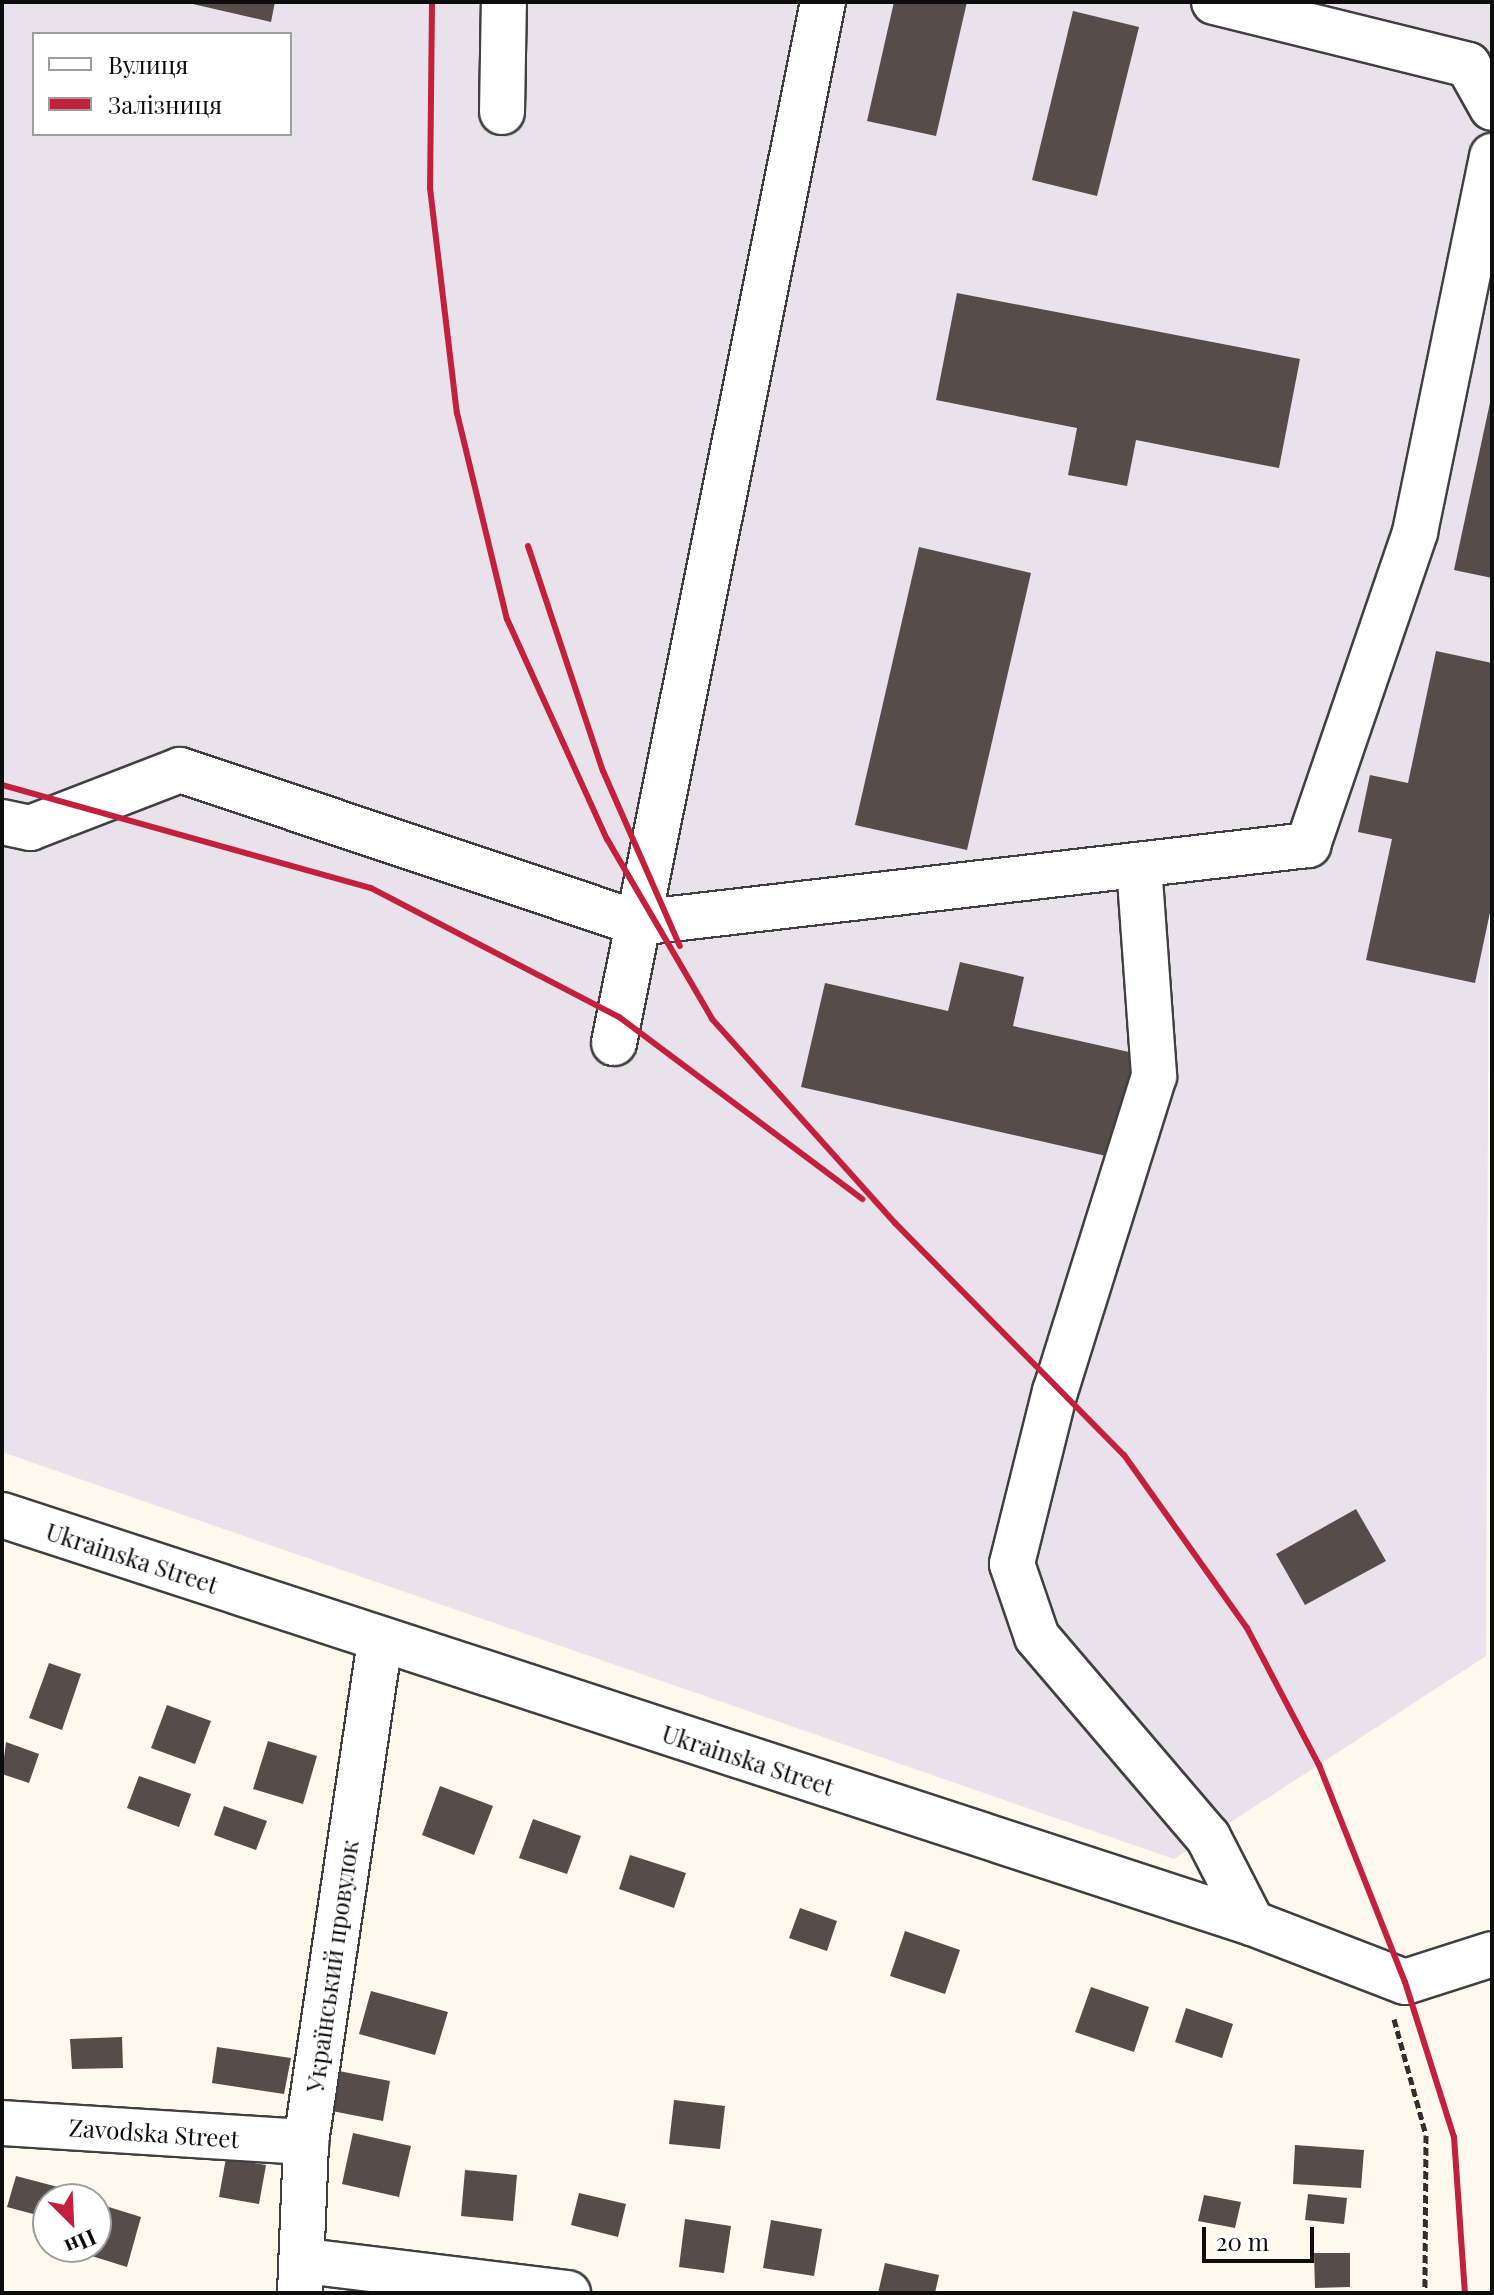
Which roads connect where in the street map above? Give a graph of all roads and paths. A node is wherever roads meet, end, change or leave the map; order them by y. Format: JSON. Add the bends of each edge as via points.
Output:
{"nodes":[{"id":1,"x":504,"y":2,"type":"edge"},
{"id":2,"x":823,"y":2,"type":"edge"},
{"id":3,"x":1214,"y":2,"type":"edge"},
{"id":4,"x":1492,"y":108,"type":"edge"},
{"id":5,"x":502,"y":112,"type":"dead end"},
{"id":6,"x":1492,"y":156,"type":"edge"},
{"id":7,"x":2,"y":822,"type":"edge"},
{"id":8,"x":1139,"y":865,"type":"junction"},
{"id":9,"x":637,"y":923,"type":"junction"},
{"id":10,"x":614,"y":1043,"type":"dead end"},
{"id":11,"x":2,"y":1515,"type":"edge"},
{"id":12,"x":380,"y":1641,"type":"junction"},
{"id":13,"x":1252,"y":1923,"type":"junction"},
{"id":14,"x":1492,"y":1954,"type":"edge"},
{"id":15,"x":1381,"y":1975,"type":"junction"},
{"id":16,"x":2,"y":2123,"type":"edge"},
{"id":17,"x":306,"y":2142,"type":"junction"},
{"id":18,"x":303,"y":2277,"type":"edge"},
{"id":19,"x":568,"y":2293,"type":"edge"},
{"id":20,"x":1425,"y":2293,"type":"edge"}],
"edges":[{"from":1,"to":5,"type":"street"},
{"from":2,"to":9,"type":"street"},
{"from":3,"to":4,"type":"street","via":[[1468,65]]},
{"from":6,"to":8,"type":"street","via":[[1415,532],[1308,845]]},
{"from":7,"to":9,"type":"street","via":[[30,828],[180,770]]},
{"from":8,"to":9,"type":"street"},
{"from":8,"to":13,"type":"street","via":[[1154,1076],[1055,1391],[1012,1564],[1037,1637],[1208,1837]]},
{"from":9,"to":10,"type":"street"},
{"from":11,"to":12,"type":"street","name":"Ukrainska Street"},
{"from":12,"to":13,"type":"street","name":"Ukrainska Street"},
{"from":12,"to":17,"type":"street","name":"Український провулок"},
{"from":13,"to":15,"type":"street","name":"Ukrainska Street"},
{"from":14,"to":15,"type":"street","name":"Ukrainska Street","via":[[1405,1982]]},
{"from":15,"to":20,"type":"path","via":[[1426,2135]]},
{"from":16,"to":17,"type":"street","name":"Zavodska Street"},
{"from":17,"to":18,"type":"street","name":"Український провулок"},
{"from":18,"to":19,"type":"street"}]}
